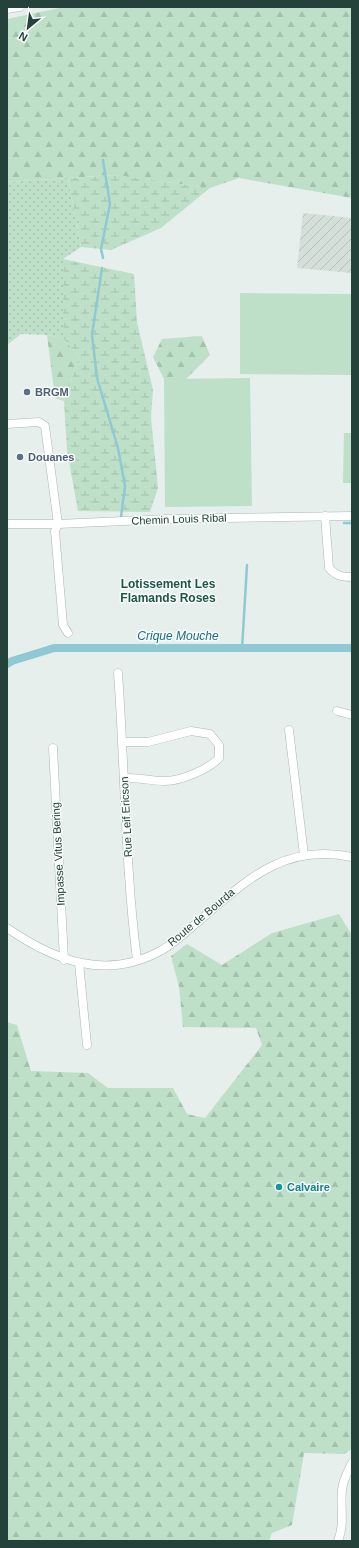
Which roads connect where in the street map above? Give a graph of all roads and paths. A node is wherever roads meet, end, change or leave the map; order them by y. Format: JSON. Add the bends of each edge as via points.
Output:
{"nodes":[{"id":1,"x":20,"y":7,"type":"edge"},
{"id":2,"x":9,"y":8,"type":"edge"},
{"id":3,"x":7,"y":424,"type":"edge"},
{"id":4,"x":325,"y":516,"type":"junction"},
{"id":5,"x":352,"y":516,"type":"edge"},
{"id":6,"x":7,"y":524,"type":"edge"},
{"id":7,"x":58,"y":524,"type":"junction"},
{"id":8,"x":352,"y":577,"type":"edge"},
{"id":9,"x":68,"y":632,"type":"dead end"},
{"id":10,"x":118,"y":673,"type":"dead end"},
{"id":11,"x":337,"y":711,"type":"dead end"},
{"id":12,"x":352,"y":715,"type":"edge"},
{"id":13,"x":289,"y":730,"type":"dead end"},
{"id":14,"x":123,"y":742,"type":"junction"},
{"id":15,"x":53,"y":748,"type":"dead end"},
{"id":16,"x":124,"y":778,"type":"junction"},
{"id":17,"x":304,"y":855,"type":"junction"},
{"id":18,"x":352,"y":857,"type":"edge"},
{"id":19,"x":7,"y":928,"type":"edge"},
{"id":20,"x":64,"y":960,"type":"junction"},
{"id":21,"x":138,"y":960,"type":"junction"},
{"id":22,"x":79,"y":964,"type":"junction"},
{"id":23,"x":87,"y":1045,"type":"dead end"},
{"id":24,"x":352,"y":1463,"type":"edge"},
{"id":25,"x":338,"y":1541,"type":"edge"}],
"edges":[{"from":1,"to":2,"type":"street"},
{"from":3,"to":7,"type":"street","via":[[39,422],[45,426]]},
{"from":4,"to":5,"type":"street","name":"Chemin Louis Ribal"},
{"from":4,"to":7,"type":"street","name":"Chemin Louis Ribal"},
{"from":4,"to":8,"type":"street","via":[[329,568],[334,574]]},
{"from":6,"to":7,"type":"street","name":"Chemin Louis Ribal"},
{"from":7,"to":9,"type":"street","via":[[55,532],[63,625]]},
{"from":10,"to":14,"type":"street","name":"Rue Leif Ericson"},
{"from":11,"to":12,"type":"street"},
{"from":13,"to":17,"type":"street"},
{"from":14,"to":16,"type":"street","name":"Rue Leif Ericson"},
{"from":14,"to":16,"type":"street","via":[[148,742],[191,731],[210,734],[219,745],[219,758],[212,765],[166,782],[135,777]]},
{"from":15,"to":20,"type":"street","name":"Impasse Vitus Bering"},
{"from":16,"to":21,"type":"street","name":"Rue Leif Ericson","via":[[130,907]]},
{"from":17,"to":18,"type":"street","name":"Route de Bourda","via":[[321,852]]},
{"from":17,"to":21,"type":"street","name":"Route de Bourda","via":[[279,863],[238,886],[164,949]]},
{"from":19,"to":20,"type":"street","name":"Route de Bourda","via":[[33,946]]},
{"from":20,"to":22,"type":"street","name":"Route de Bourda"},
{"from":21,"to":22,"type":"street","name":"Route de Bourda","via":[[119,964]]},
{"from":22,"to":23,"type":"street"},
{"from":24,"to":25,"type":"street","via":[[342,1490],[343,1522]]}]}
